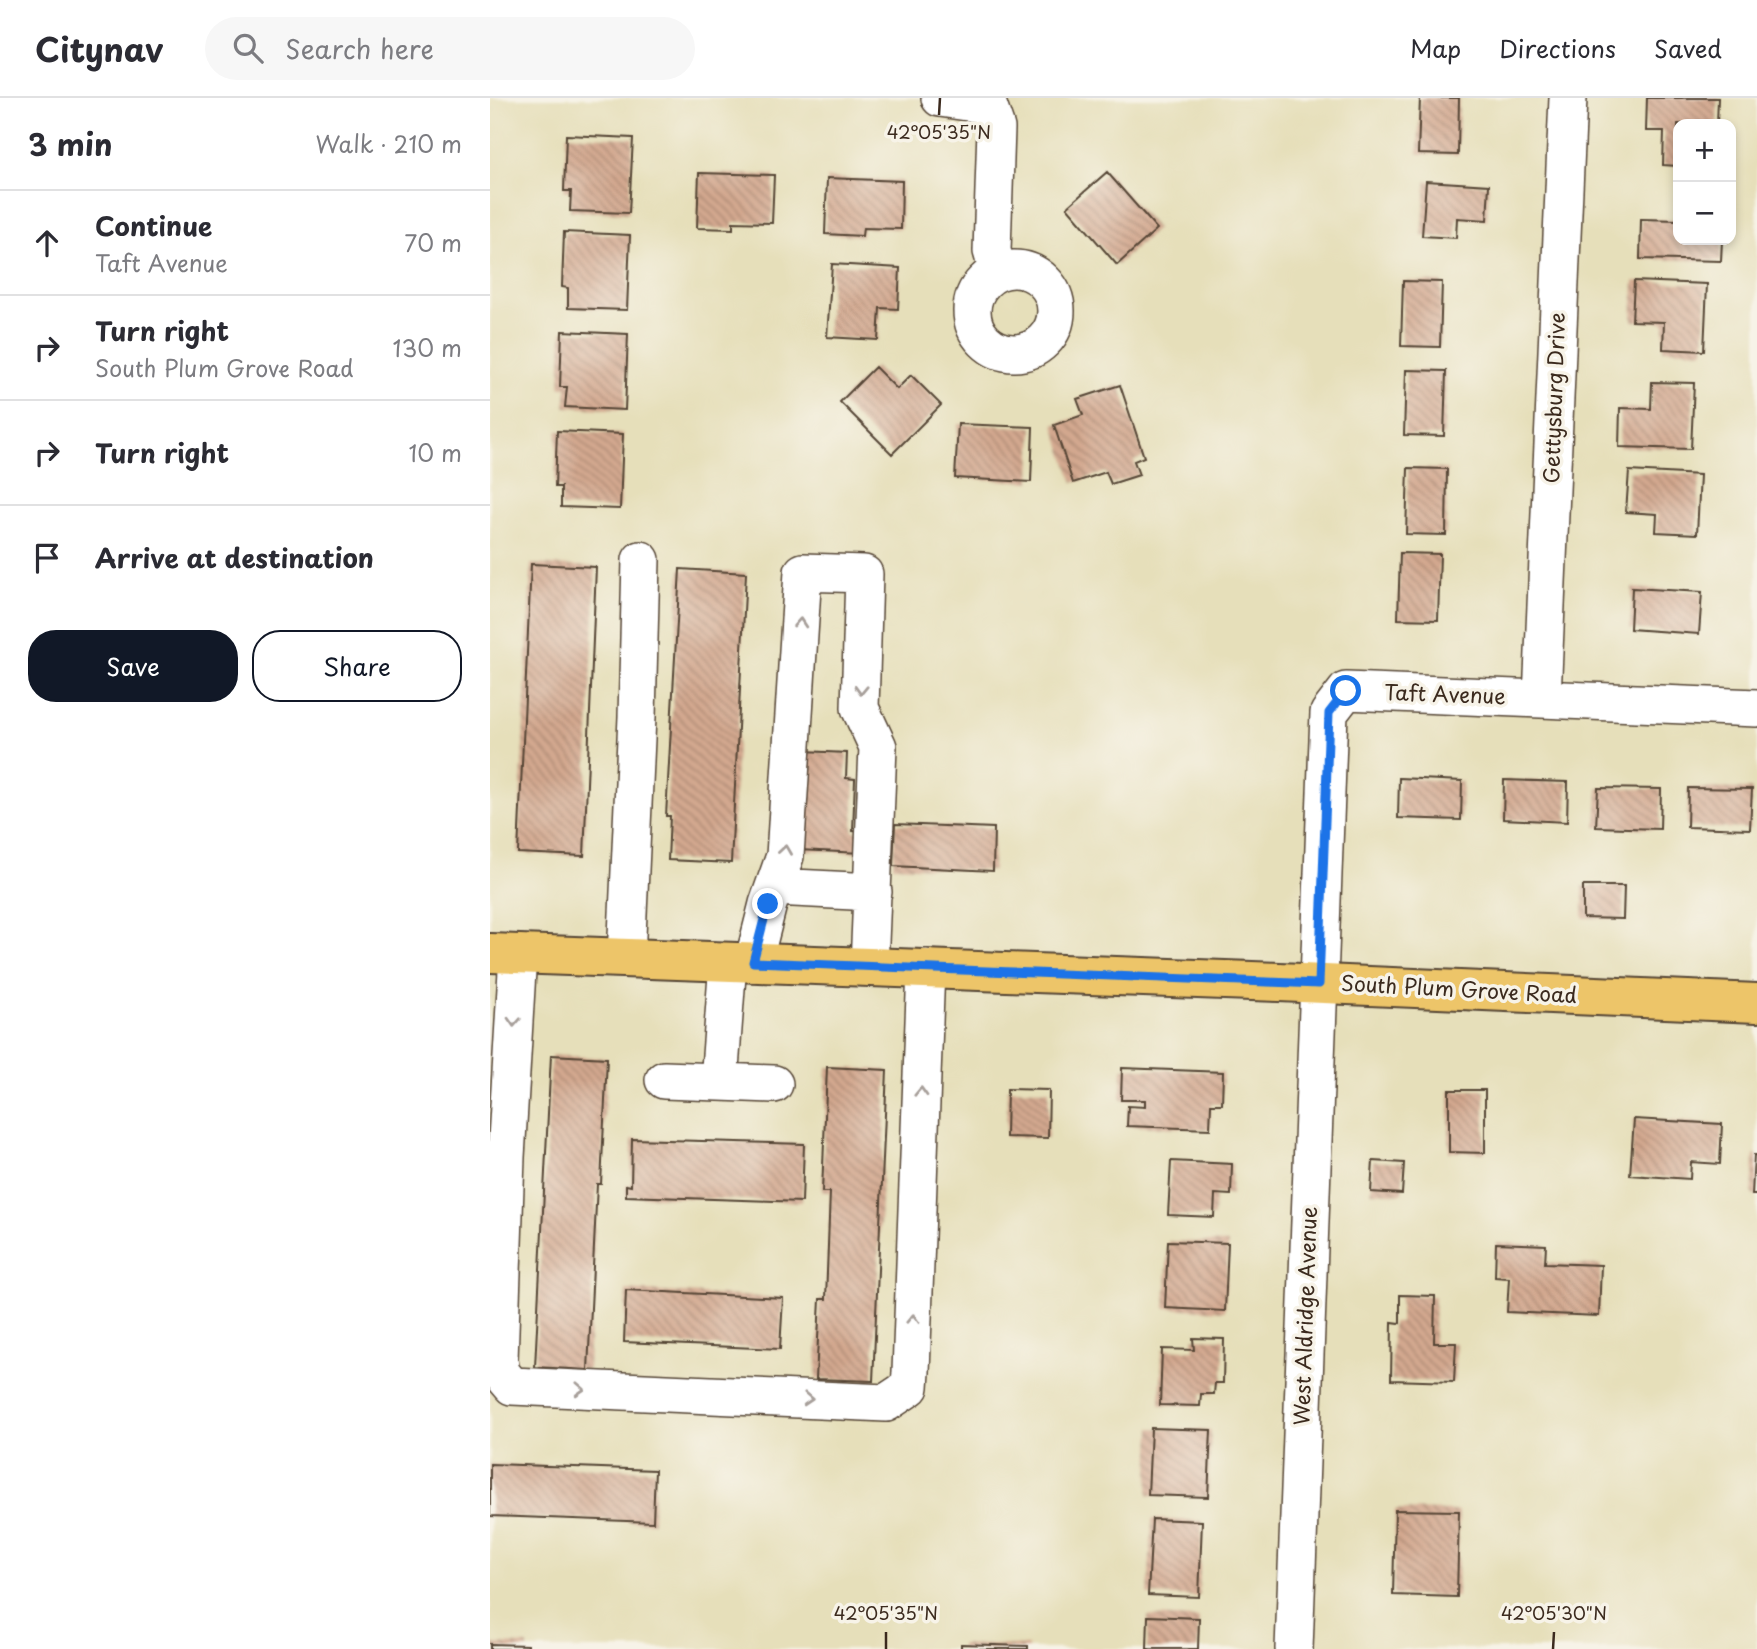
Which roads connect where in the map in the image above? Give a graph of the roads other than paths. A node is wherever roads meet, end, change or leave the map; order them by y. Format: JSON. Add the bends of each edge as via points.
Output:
{"nodes":[{"id":1,"x":940,"y":98,"type":"edge"},
{"id":2,"x":1568,"y":98,"type":"edge"},
{"id":3,"x":998,"y":272,"type":"dead end"},
{"id":4,"x":641,"y":561,"type":"dead end"},
{"id":5,"x":1542,"y":698,"type":"junction"},
{"id":6,"x":1757,"y":708,"type":"edge"},
{"id":7,"x":774,"y":887,"type":"junction"},
{"id":8,"x":873,"y":891,"type":"junction"},
{"id":9,"x":504,"y":953,"type":"edge"},
{"id":10,"x":626,"y":958,"type":"junction"},
{"id":11,"x":740,"y":962,"type":"junction"},
{"id":12,"x":869,"y":967,"type":"junction"},
{"id":13,"x":926,"y":968,"type":"junction"},
{"id":14,"x":1319,"y":984,"type":"junction"},
{"id":15,"x":1757,"y":1003,"type":"edge"},
{"id":16,"x":664,"y":1080,"type":"dead end"},
{"id":17,"x":719,"y":1082,"type":"junction"},
{"id":18,"x":774,"y":1084,"type":"dead end"},
{"id":19,"x":1294,"y":1649,"type":"edge"}],
"edges":[{"from":1,"to":3,"type":"street","via":[[988,105],[996,128],[992,251]]},
{"from":2,"to":5,"type":"street","name":"Gettysburg Drive"},
{"from":4,"to":10,"type":"street"},
{"from":5,"to":6,"type":"street","name":"Taft Avenue"},
{"from":5,"to":14,"type":"street","name":"Taft Avenue","via":[[1346,691],[1329,713]]},
{"from":7,"to":8,"type":"street"},
{"from":7,"to":8,"type":"street","one_way":true,"via":[[785,856],[803,572],[864,574],[860,708],[878,747]]},
{"from":7,"to":11,"type":"street"},
{"from":8,"to":12,"type":"street"},
{"from":9,"to":10,"type":"main road","name":"South Plum Grove Road"},
{"from":9,"to":13,"type":"street","one_way":true,"via":[[506,1157],[499,1360],[501,1373],[512,1386],[886,1403],[910,1387]]},
{"from":10,"to":11,"type":"main road","name":"South Plum Grove Road"},
{"from":11,"to":12,"type":"main road","name":"South Plum Grove Road"},
{"from":11,"to":17,"type":"street"},
{"from":12,"to":13,"type":"main road","name":"South Plum Grove Road"},
{"from":13,"to":14,"type":"main road","name":"South Plum Grove Road"},
{"from":14,"to":15,"type":"main road","name":"South Plum Grove Road"},
{"from":14,"to":19,"type":"street","name":"West Aldridge Avenue"},
{"from":16,"to":17,"type":"street"},
{"from":17,"to":18,"type":"street"}]}
